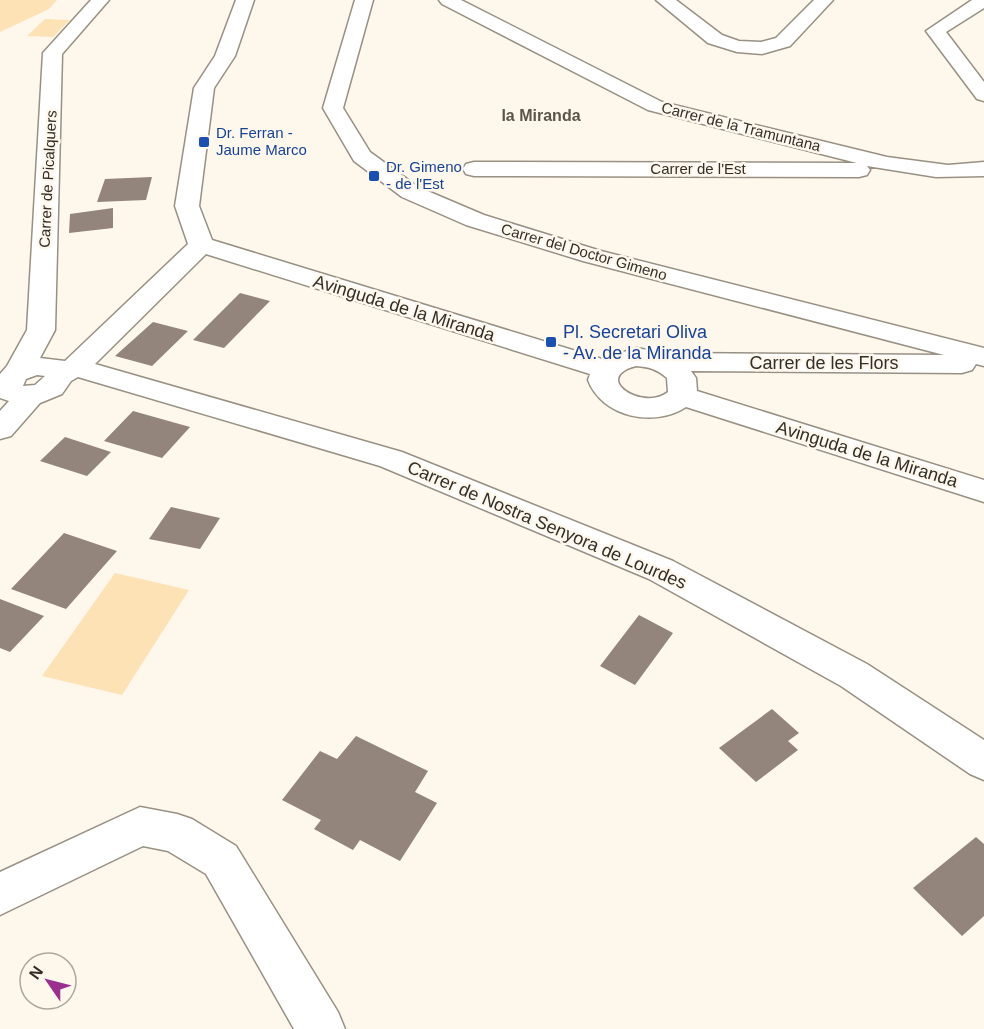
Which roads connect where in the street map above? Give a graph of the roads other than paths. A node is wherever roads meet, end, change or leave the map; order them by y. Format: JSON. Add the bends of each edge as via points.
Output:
{"nodes":[{"id":1,"x":100,"y":0,"type":"edge"},
{"id":2,"x":245,"y":0,"type":"edge"},
{"id":3,"x":364,"y":0,"type":"edge"},
{"id":4,"x":448,"y":0,"type":"edge"},
{"id":5,"x":665,"y":0,"type":"edge"},
{"id":6,"x":824,"y":0,"type":"edge"},
{"id":7,"x":984,"y":0,"type":"edge"},
{"id":8,"x":984,"y":95,"type":"edge"},
{"id":9,"x":474,"y":169,"type":"dead end"},
{"id":10,"x":984,"y":169,"type":"edge"},
{"id":11,"x":922,"y":170,"type":"junction"},
{"id":12,"x":201,"y":245,"type":"junction"},
{"id":13,"x":984,"y":357,"type":"edge"},
{"id":14,"x":664,"y":362,"type":"junction"},
{"id":15,"x":984,"y":364,"type":"edge"},
{"id":16,"x":606,"y":370,"type":"junction"},
{"id":17,"x":67,"y":371,"type":"junction"},
{"id":18,"x":14,"y":384,"type":"edge"},
{"id":19,"x":681,"y":396,"type":"junction"},
{"id":20,"x":2,"y":427,"type":"edge"},
{"id":21,"x":984,"y":491,"type":"edge"},
{"id":22,"x":984,"y":762,"type":"edge"},
{"id":23,"x":0,"y":894,"type":"edge"},
{"id":24,"x":321,"y":1029,"type":"edge"}],
"edges":[{"from":1,"to":18,"type":"street","name":"Carrer de Picalquers","via":[[53,53],[41,330]]},
{"from":2,"to":12,"type":"street","via":[[225,56],[204,88],[187,206]]},
{"from":3,"to":13,"type":"street","name":"Carrer del Doctor Gimeno","via":[[333,108],[362,156],[410,192],[485,224],[592,256]]},
{"from":4,"to":11,"type":"street","name":"Carrer de la Tramuntana","via":[[656,106]]},
{"from":5,"to":6,"type":"street","via":[[715,39],[762,48],[783,42]]},
{"from":7,"to":8,"type":"street","via":[[935,31]]},
{"from":9,"to":11,"type":"street","name":"Carrer de l'Est"},
{"from":10,"to":11,"type":"street","name":"Carrer de la Tramuntana"},
{"from":12,"to":16,"type":"street","name":"Avinguda de la Miranda"},
{"from":12,"to":17,"type":"street"},
{"from":14,"to":15,"type":"street","name":"Carrer de les Flors"},
{"from":14,"to":16,"type":"street","via":[[636,357],[615,362]]},
{"from":14,"to":19,"type":"street","via":[[683,377],[685,388]]},
{"from":16,"to":19,"type":"street","via":[[604,388],[620,403],[650,409],[668,405]]},
{"from":17,"to":18,"type":"street","via":[[50,389]]},
{"from":17,"to":22,"type":"street","name":"Carrer de Nostra Senyora de Lourdes","via":[[391,459],[661,570],[854,675]]},
{"from":18,"to":20,"type":"street"},
{"from":19,"to":21,"type":"street","name":"Avinguda de la Miranda"},
{"from":23,"to":24,"type":"street","via":[[140,826],[177,832],[221,860]]}]}
